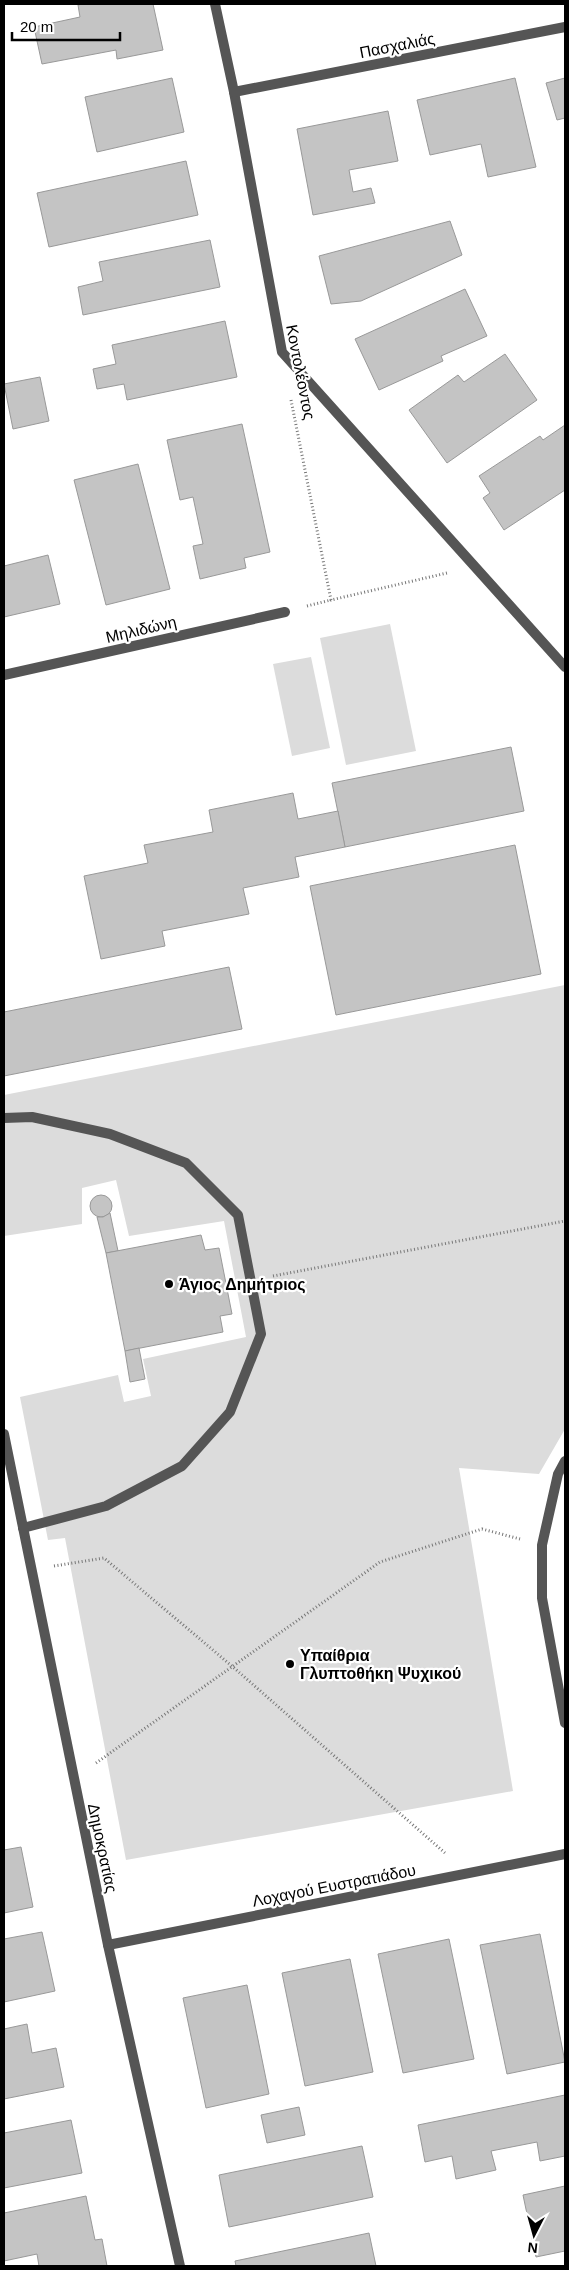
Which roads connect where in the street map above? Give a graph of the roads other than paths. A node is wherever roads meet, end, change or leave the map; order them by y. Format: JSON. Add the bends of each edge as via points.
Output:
{"nodes":[{"id":1,"x":215,"y":4,"type":"edge"},
{"id":2,"x":565,"y":28,"type":"edge"},
{"id":3,"x":234,"y":92,"type":"junction"},
{"id":4,"x":285,"y":612,"type":"dead end"},
{"id":5,"x":565,"y":667,"type":"edge"},
{"id":6,"x":4,"y":675,"type":"edge"},
{"id":7,"x":4,"y":1118,"type":"edge"},
{"id":8,"x":4,"y":1434,"type":"edge"},
{"id":9,"x":565,"y":1462,"type":"edge"},
{"id":10,"x":23,"y":1528,"type":"junction"},
{"id":11,"x":565,"y":1723,"type":"edge"},
{"id":12,"x":565,"y":1854,"type":"edge"},
{"id":13,"x":108,"y":1945,"type":"junction"},
{"id":14,"x":180,"y":2266,"type":"edge"}],
"edges":[{"from":1,"to":3,"type":"street","name":"Κοντολέοντος"},
{"from":2,"to":3,"type":"street","name":"Πασχαλιάς"},
{"from":3,"to":5,"type":"street","name":"Κοντολέοντος","via":[[282,352]]},
{"from":4,"to":6,"type":"street","name":"Μηλιδώνη"},
{"from":7,"to":10,"type":"street","via":[[32,1117],[110,1134],[186,1163],[238,1215],[261,1334],[230,1412],[182,1466],[106,1506]]},
{"from":8,"to":10,"type":"street","name":"Δημοκρατίας"},
{"from":9,"to":11,"type":"street","via":[[558,1474],[542,1545],[542,1598]]},
{"from":10,"to":13,"type":"street","name":"Δημοκρατίας"},
{"from":12,"to":13,"type":"street","name":"Λοχαγού Ευστρατιάδου"},
{"from":13,"to":14,"type":"street","name":"Δημοκρατίας"}]}
